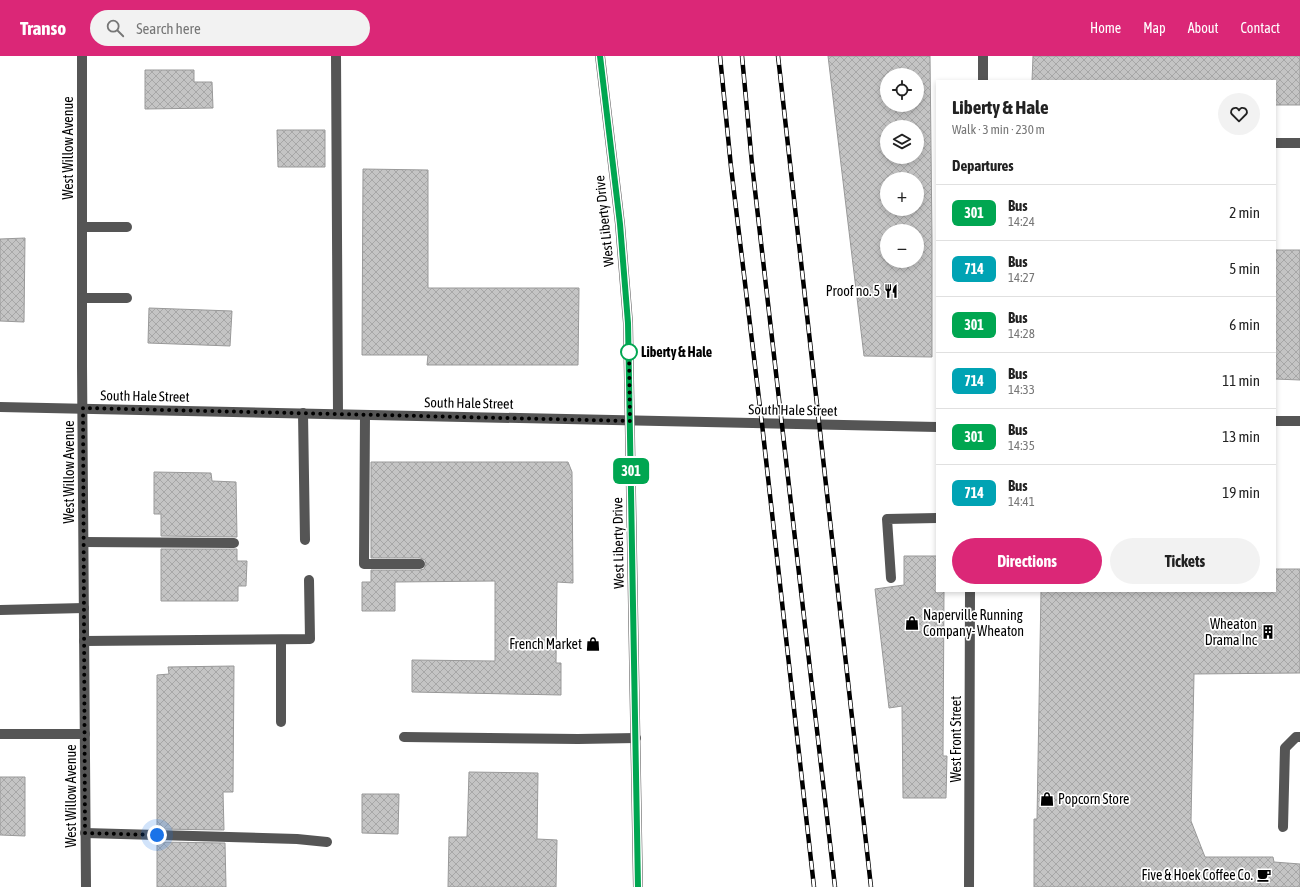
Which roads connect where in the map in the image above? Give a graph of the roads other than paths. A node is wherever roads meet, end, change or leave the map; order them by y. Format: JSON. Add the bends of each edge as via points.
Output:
{"nodes":[{"id":1,"x":82,"y":56,"type":"edge"},
{"id":2,"x":336,"y":56,"type":"edge"},
{"id":3,"x":600,"y":56,"type":"edge"},
{"id":4,"x":983,"y":56,"type":"edge"},
{"id":5,"x":983,"y":80,"type":"edge"},
{"id":6,"x":1276,"y":143,"type":"edge"},
{"id":7,"x":1300,"y":143,"type":"edge"},
{"id":8,"x":127,"y":227,"type":"dead end"},
{"id":9,"x":82,"y":228,"type":"junction"},
{"id":10,"x":82,"y":298,"type":"junction"},
{"id":11,"x":127,"y":298,"type":"dead end"},
{"id":12,"x":0,"y":407,"type":"edge"},
{"id":13,"x":83,"y":408,"type":"junction"},
{"id":14,"x":303,"y":413,"type":"junction"},
{"id":15,"x":338,"y":414,"type":"junction"},
{"id":16,"x":365,"y":415,"type":"junction"},
{"id":17,"x":630,"y":421,"type":"junction"},
{"id":18,"x":1276,"y":421,"type":"edge"},
{"id":19,"x":1300,"y":421,"type":"edge"},
{"id":20,"x":936,"y":427,"type":"edge"},
{"id":21,"x":936,"y":518,"type":"edge"},
{"id":22,"x":304,"y":540,"type":"dead end"},
{"id":23,"x":84,"y":542,"type":"junction"},
{"id":24,"x":234,"y":543,"type":"dead end"},
{"id":25,"x":420,"y":564,"type":"dead end"},
{"id":26,"x":891,"y":578,"type":"dead end"},
{"id":27,"x":309,"y":580,"type":"dead end"},
{"id":28,"x":970,"y":592,"type":"edge"},
{"id":29,"x":84,"y":608,"type":"junction"},
{"id":30,"x":0,"y":610,"type":"edge"},
{"id":31,"x":281,"y":640,"type":"junction"},
{"id":32,"x":84,"y":641,"type":"junction"},
{"id":33,"x":281,"y":722,"type":"dead end"},
{"id":34,"x":0,"y":734,"type":"edge"},
{"id":35,"x":85,"y":734,"type":"junction"},
{"id":36,"x":404,"y":737,"type":"dead end"},
{"id":37,"x":1300,"y":737,"type":"edge"},
{"id":38,"x":636,"y":738,"type":"junction"},
{"id":39,"x":1283,"y":827,"type":"dead end"},
{"id":40,"x":85,"y":833,"type":"junction"},
{"id":41,"x":327,"y":842,"type":"dead end"},
{"id":42,"x":86,"y":887,"type":"edge"},
{"id":43,"x":638,"y":887,"type":"edge"},
{"id":44,"x":969,"y":887,"type":"edge"}],
"edges":[{"from":1,"to":9,"type":"street","name":"West Willow Avenue"},
{"from":2,"to":15,"type":"street"},
{"from":3,"to":17,"type":"street","name":"West Liberty Drive","via":[[620,224],[628,323]]},
{"from":4,"to":5,"type":"street"},
{"from":6,"to":7,"type":"street"},
{"from":8,"to":9,"type":"street"},
{"from":9,"to":10,"type":"street","name":"West Willow Avenue"},
{"from":10,"to":11,"type":"street"},
{"from":10,"to":13,"type":"street","name":"West Willow Avenue"},
{"from":12,"to":13,"type":"street","name":"South Hale Street"},
{"from":13,"to":14,"type":"street","name":"South Hale Street"},
{"from":13,"to":23,"type":"street","name":"West Willow Avenue"},
{"from":14,"to":15,"type":"street","name":"South Hale Street"},
{"from":14,"to":22,"type":"street"},
{"from":15,"to":16,"type":"street","name":"South Hale Street"},
{"from":16,"to":17,"type":"street","name":"South Hale Street"},
{"from":16,"to":25,"type":"street","via":[[364,564]]},
{"from":17,"to":20,"type":"street","name":"South Hale Street"},
{"from":17,"to":38,"type":"street","name":"West Liberty Drive"},
{"from":18,"to":19,"type":"street"},
{"from":21,"to":26,"type":"street","via":[[887,519]]},
{"from":23,"to":24,"type":"street"},
{"from":23,"to":29,"type":"street","name":"West Willow Avenue"},
{"from":27,"to":31,"type":"street","via":[[310,640]]},
{"from":28,"to":44,"type":"street","name":"West Front Street"},
{"from":29,"to":30,"type":"street"},
{"from":29,"to":32,"type":"street","name":"West Willow Avenue"},
{"from":31,"to":32,"type":"street"},
{"from":31,"to":33,"type":"street"},
{"from":32,"to":35,"type":"street","name":"West Willow Avenue"},
{"from":34,"to":35,"type":"street"},
{"from":35,"to":40,"type":"street","name":"West Willow Avenue"},
{"from":36,"to":38,"type":"street"},
{"from":37,"to":39,"type":"street","via":[[1296,737],[1285,748]]},
{"from":38,"to":43,"type":"street","name":"West Liberty Drive"},
{"from":40,"to":41,"type":"street"},
{"from":40,"to":42,"type":"street","name":"West Willow Avenue"}]}
